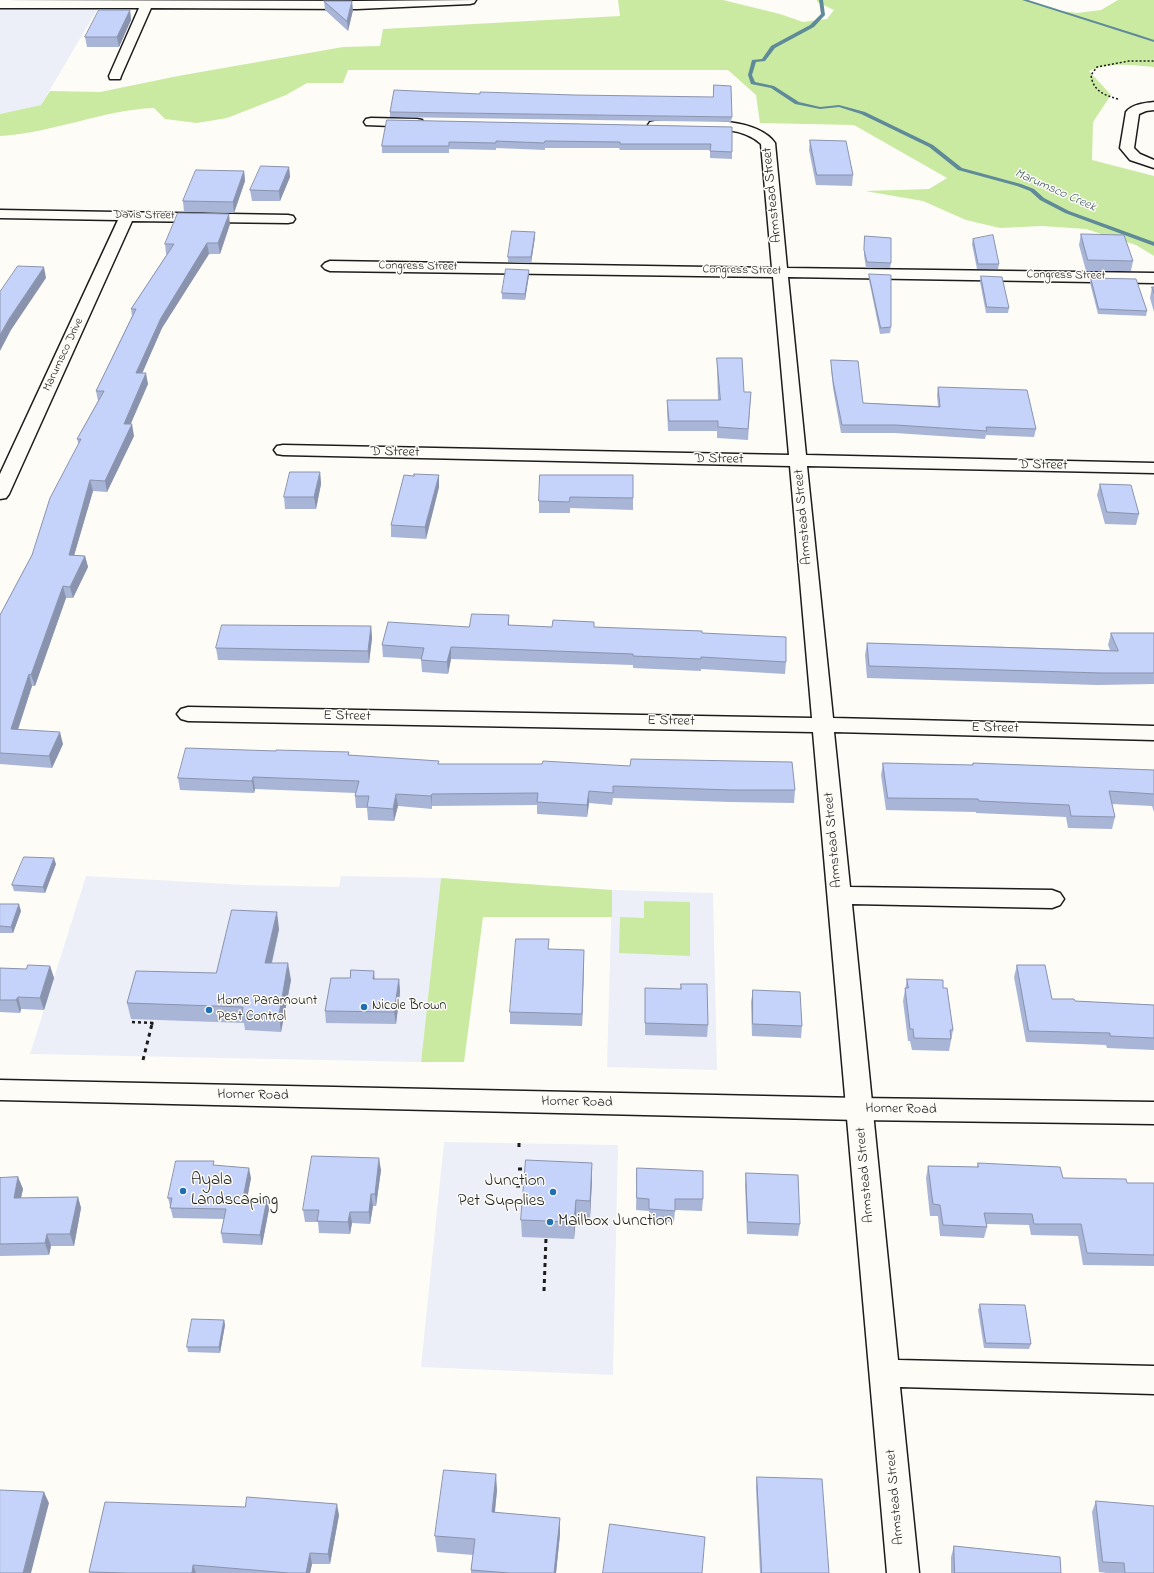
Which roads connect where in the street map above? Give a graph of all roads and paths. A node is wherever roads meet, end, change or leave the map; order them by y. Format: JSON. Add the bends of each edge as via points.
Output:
{"nodes":[{"id":1,"x":470,"y":0,"type":"edge"},
{"id":2,"x":361,"y":2,"type":"edge"},
{"id":3,"x":148,"y":3,"type":"edge"},
{"id":4,"x":198,"y":3,"type":"edge"},
{"id":5,"x":0,"y":4,"type":"edge"},
{"id":6,"x":1154,"y":61,"type":"edge"},
{"id":7,"x":115,"y":76,"type":"dead end"},
{"id":8,"x":1149,"y":107,"type":"edge"},
{"id":9,"x":371,"y":122,"type":"dead end"},
{"id":10,"x":427,"y":123,"type":"edge"},
{"id":11,"x":639,"y":125,"type":"edge"},
{"id":12,"x":1154,"y":164,"type":"edge"},
{"id":13,"x":0,"y":214,"type":"edge"},
{"id":14,"x":127,"y":216,"type":"junction"},
{"id":15,"x":288,"y":219,"type":"dead end"},
{"id":16,"x":330,"y":266,"type":"dead end"},
{"id":17,"x":781,"y":271,"type":"junction"},
{"id":18,"x":1154,"y":278,"type":"edge"},
{"id":19,"x":283,"y":450,"type":"dead end"},
{"id":20,"x":798,"y":461,"type":"junction"},
{"id":21,"x":1154,"y":468,"type":"edge"},
{"id":22,"x":0,"y":494,"type":"edge"},
{"id":23,"x":188,"y":714,"type":"dead end"},
{"id":24,"x":824,"y":725,"type":"junction"},
{"id":25,"x":1154,"y":733,"type":"edge"},
{"id":26,"x":839,"y":895,"type":"junction"},
{"id":27,"x":1052,"y":899,"type":"dead end"},
{"id":28,"x":132,"y":1022,"type":"edge"},
{"id":29,"x":143,"y":1060,"type":"dead end"},
{"id":30,"x":0,"y":1090,"type":"edge"},
{"id":31,"x":860,"y":1109,"type":"junction"},
{"id":32,"x":1154,"y":1113,"type":"edge"},
{"id":33,"x":518,"y":1169,"type":"dead end"},
{"id":34,"x":532,"y":1170,"type":"edge"},
{"id":35,"x":516,"y":1186,"type":"dead end"},
{"id":36,"x":525,"y":1186,"type":"edge"},
{"id":37,"x":546,"y":1238,"type":"edge"},
{"id":38,"x":544,"y":1291,"type":"dead end"},
{"id":39,"x":884,"y":1373,"type":"junction"},
{"id":40,"x":1154,"y":1380,"type":"edge"},
{"id":41,"x":903,"y":1573,"type":"edge"}],
"edges":[{"from":1,"to":2,"type":"street"},
{"from":2,"to":4,"type":"street"},
{"from":3,"to":4,"type":"street"},
{"from":3,"to":5,"type":"street"},
{"from":3,"to":7,"type":"street"},
{"from":6,"to":8,"type":"path","via":[[1102,65],[1091,75],[1093,86],[1105,95]]},
{"from":8,"to":12,"type":"street","via":[[1133,112],[1128,148],[1129,153],[1135,157]]},
{"from":9,"to":10,"type":"street"},
{"from":11,"to":17,"type":"street","name":"Armstead Street","via":[[738,128],[765,137],[768,143]]},
{"from":13,"to":14,"type":"street","name":"Davis Street"},
{"from":14,"to":15,"type":"street","name":"Davis Street"},
{"from":14,"to":22,"type":"street","name":"Marumsco Drive"},
{"from":16,"to":17,"type":"street","name":"Congress Street"},
{"from":17,"to":18,"type":"street","name":"Congress Street"},
{"from":17,"to":20,"type":"street","name":"Armstead Street"},
{"from":19,"to":20,"type":"street","name":"D Street"},
{"from":20,"to":21,"type":"street","name":"D Street"},
{"from":20,"to":24,"type":"street","name":"Armstead Street"},
{"from":23,"to":24,"type":"street","name":"E Street"},
{"from":24,"to":25,"type":"street","name":"E Street"},
{"from":24,"to":26,"type":"street","name":"Armstead Street"},
{"from":26,"to":27,"type":"street"},
{"from":26,"to":31,"type":"street","name":"Armstead Street"},
{"from":28,"to":29,"type":"path","via":[[153,1021]]},
{"from":30,"to":31,"type":"street","name":"Horner Road"},
{"from":31,"to":32,"type":"street","name":"Horner Road"},
{"from":31,"to":39,"type":"street","name":"Armstead Street"},
{"from":33,"to":34,"type":"path"},
{"from":35,"to":36,"type":"path"},
{"from":37,"to":38,"type":"path"},
{"from":39,"to":40,"type":"street"},
{"from":39,"to":41,"type":"street","name":"Armstead Street"}]}
